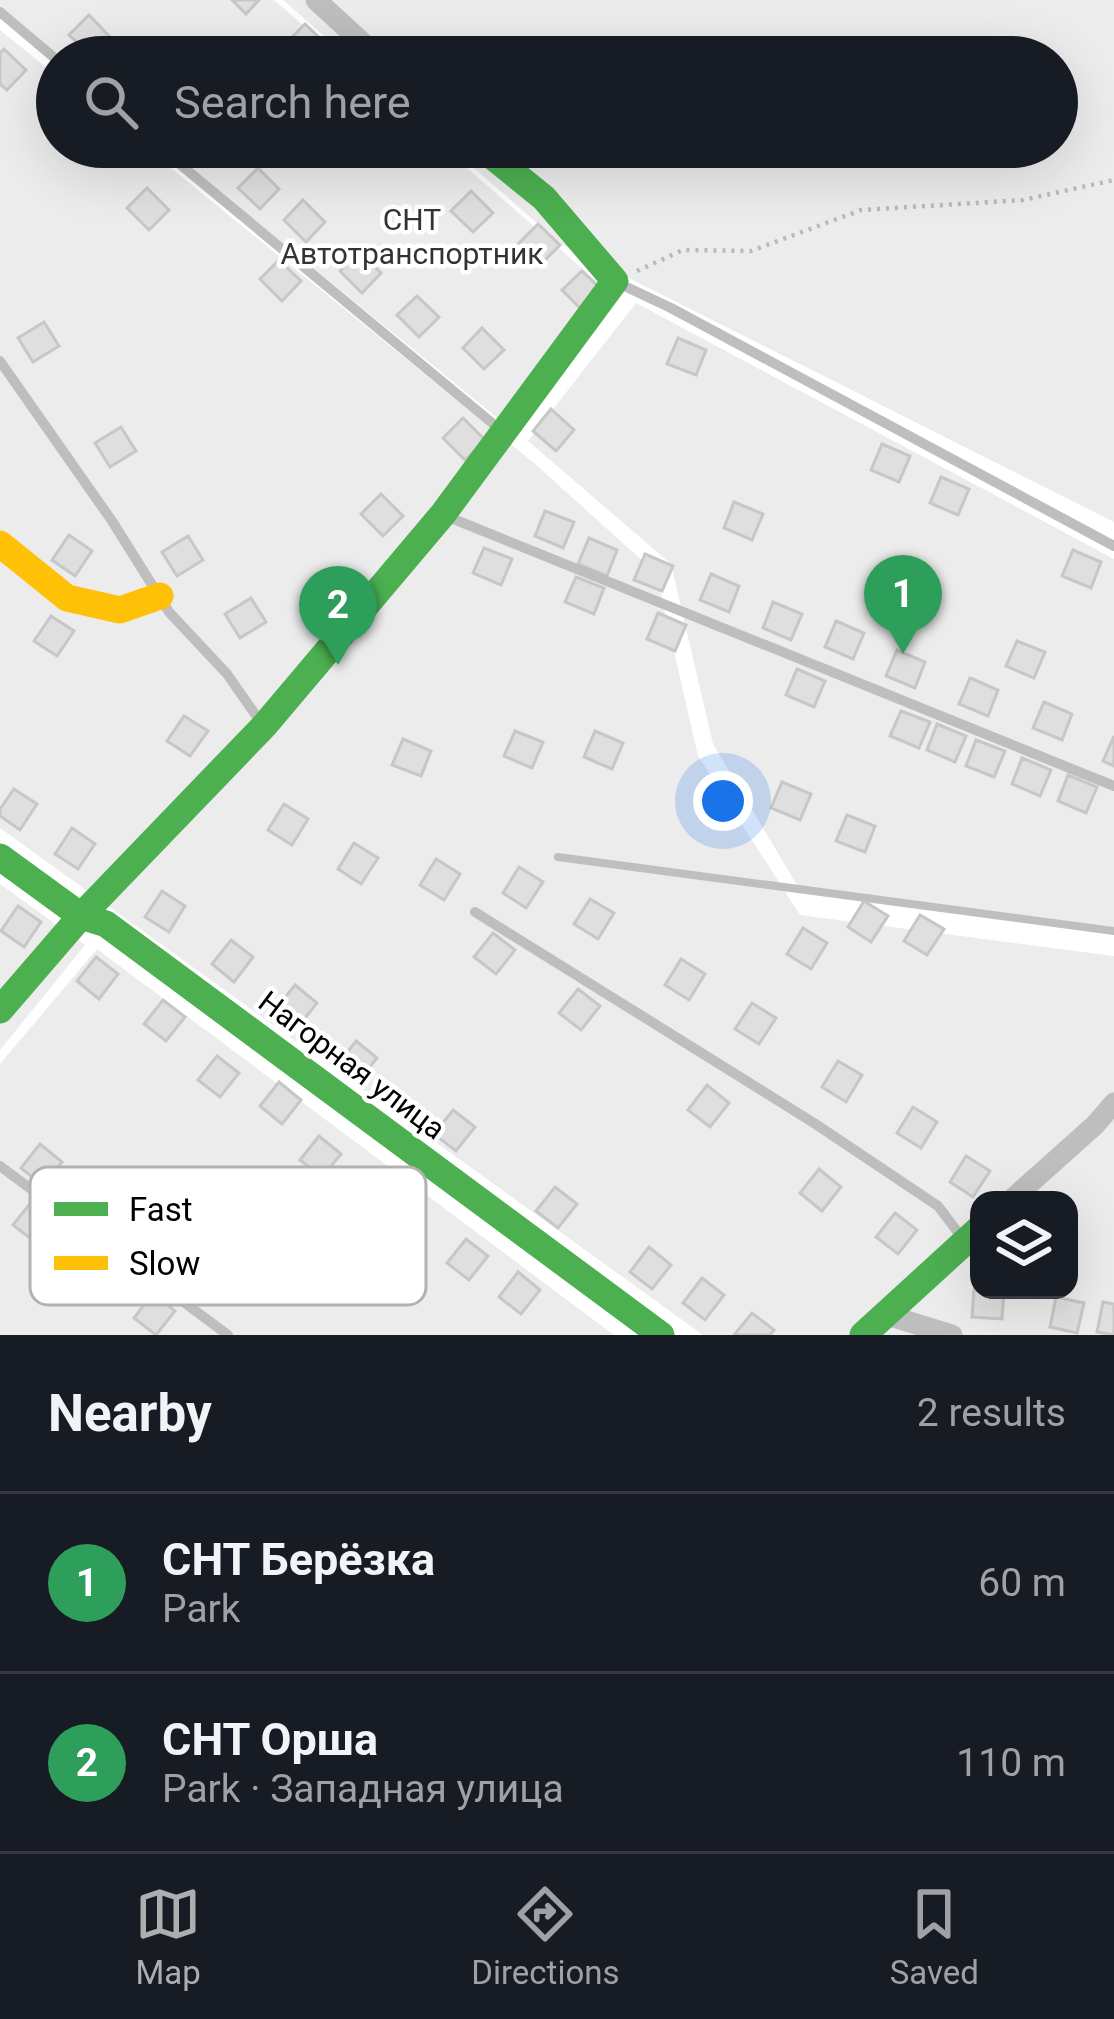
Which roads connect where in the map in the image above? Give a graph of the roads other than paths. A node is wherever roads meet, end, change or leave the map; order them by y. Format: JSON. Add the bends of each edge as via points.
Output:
{"nodes":[{"id":1,"x":316,"y":0,"type":"edge"},
{"id":2,"x":0,"y":12,"type":"edge"},
{"id":3,"x":355,"y":36,"type":"edge"},
{"id":4,"x":36,"y":42,"type":"edge"},
{"id":5,"x":184,"y":168,"type":"edge"},
{"id":6,"x":507,"y":168,"type":"edge"},
{"id":7,"x":615,"y":281,"type":"junction"},
{"id":8,"x":0,"y":362,"type":"edge"},
{"id":9,"x":503,"y":433,"type":"junction"},
{"id":10,"x":443,"y":514,"type":"junction"},
{"id":11,"x":0,"y":544,"type":"edge"},
{"id":12,"x":1114,"y":545,"type":"edge"},
{"id":13,"x":160,"y":596,"type":"junction"},
{"id":14,"x":264,"y":727,"type":"junction"},
{"id":15,"x":1114,"y":785,"type":"edge"},
{"id":16,"x":0,"y":857,"type":"edge"},
{"id":17,"x":475,"y":911,"type":"dead end"},
{"id":18,"x":80,"y":916,"type":"junction"},
{"id":19,"x":0,"y":1010,"type":"edge"},
{"id":20,"x":1114,"y":1103,"type":"edge"},
{"id":21,"x":0,"y":1166,"type":"edge"},
{"id":22,"x":30,"y":1188,"type":"edge"},
{"id":23,"x":1021,"y":1191,"type":"edge"},
{"id":24,"x":970,"y":1233,"type":"edge"},
{"id":25,"x":970,"y":1237,"type":"edge"},
{"id":26,"x":188,"y":1305,"type":"edge"},
{"id":27,"x":887,"y":1315,"type":"junction"},
{"id":28,"x":228,"y":1335,"type":"edge"},
{"id":29,"x":661,"y":1335,"type":"edge"},
{"id":30,"x":863,"y":1335,"type":"edge"},
{"id":31,"x":952,"y":1335,"type":"edge"}],
"edges":[{"from":1,"to":3,"type":"street"},
{"from":2,"to":4,"type":"lane"},
{"from":5,"to":9,"type":"lane"},
{"from":6,"to":7,"type":"street","via":[[544,198]]},
{"from":7,"to":9,"type":"street"},
{"from":7,"to":12,"type":"lane"},
{"from":8,"to":13,"type":"lane"},
{"from":9,"to":10,"type":"street"},
{"from":10,"to":14,"type":"street"},
{"from":10,"to":15,"type":"lane"},
{"from":11,"to":13,"type":"street","via":[[67,598],[120,610]]},
{"from":13,"to":14,"type":"lane"},
{"from":14,"to":18,"type":"street"},
{"from":16,"to":18,"type":"street","name":"Нагорная улица"},
{"from":17,"to":24,"type":"lane","via":[[814,1123]]},
{"from":18,"to":19,"type":"street"},
{"from":18,"to":29,"type":"street","name":"Нагорная улица","via":[[106,924]]},
{"from":20,"to":23,"type":"street"},
{"from":21,"to":22,"type":"lane"},
{"from":25,"to":27,"type":"street"},
{"from":26,"to":28,"type":"lane"},
{"from":27,"to":30,"type":"street"},
{"from":27,"to":31,"type":"street"}]}
